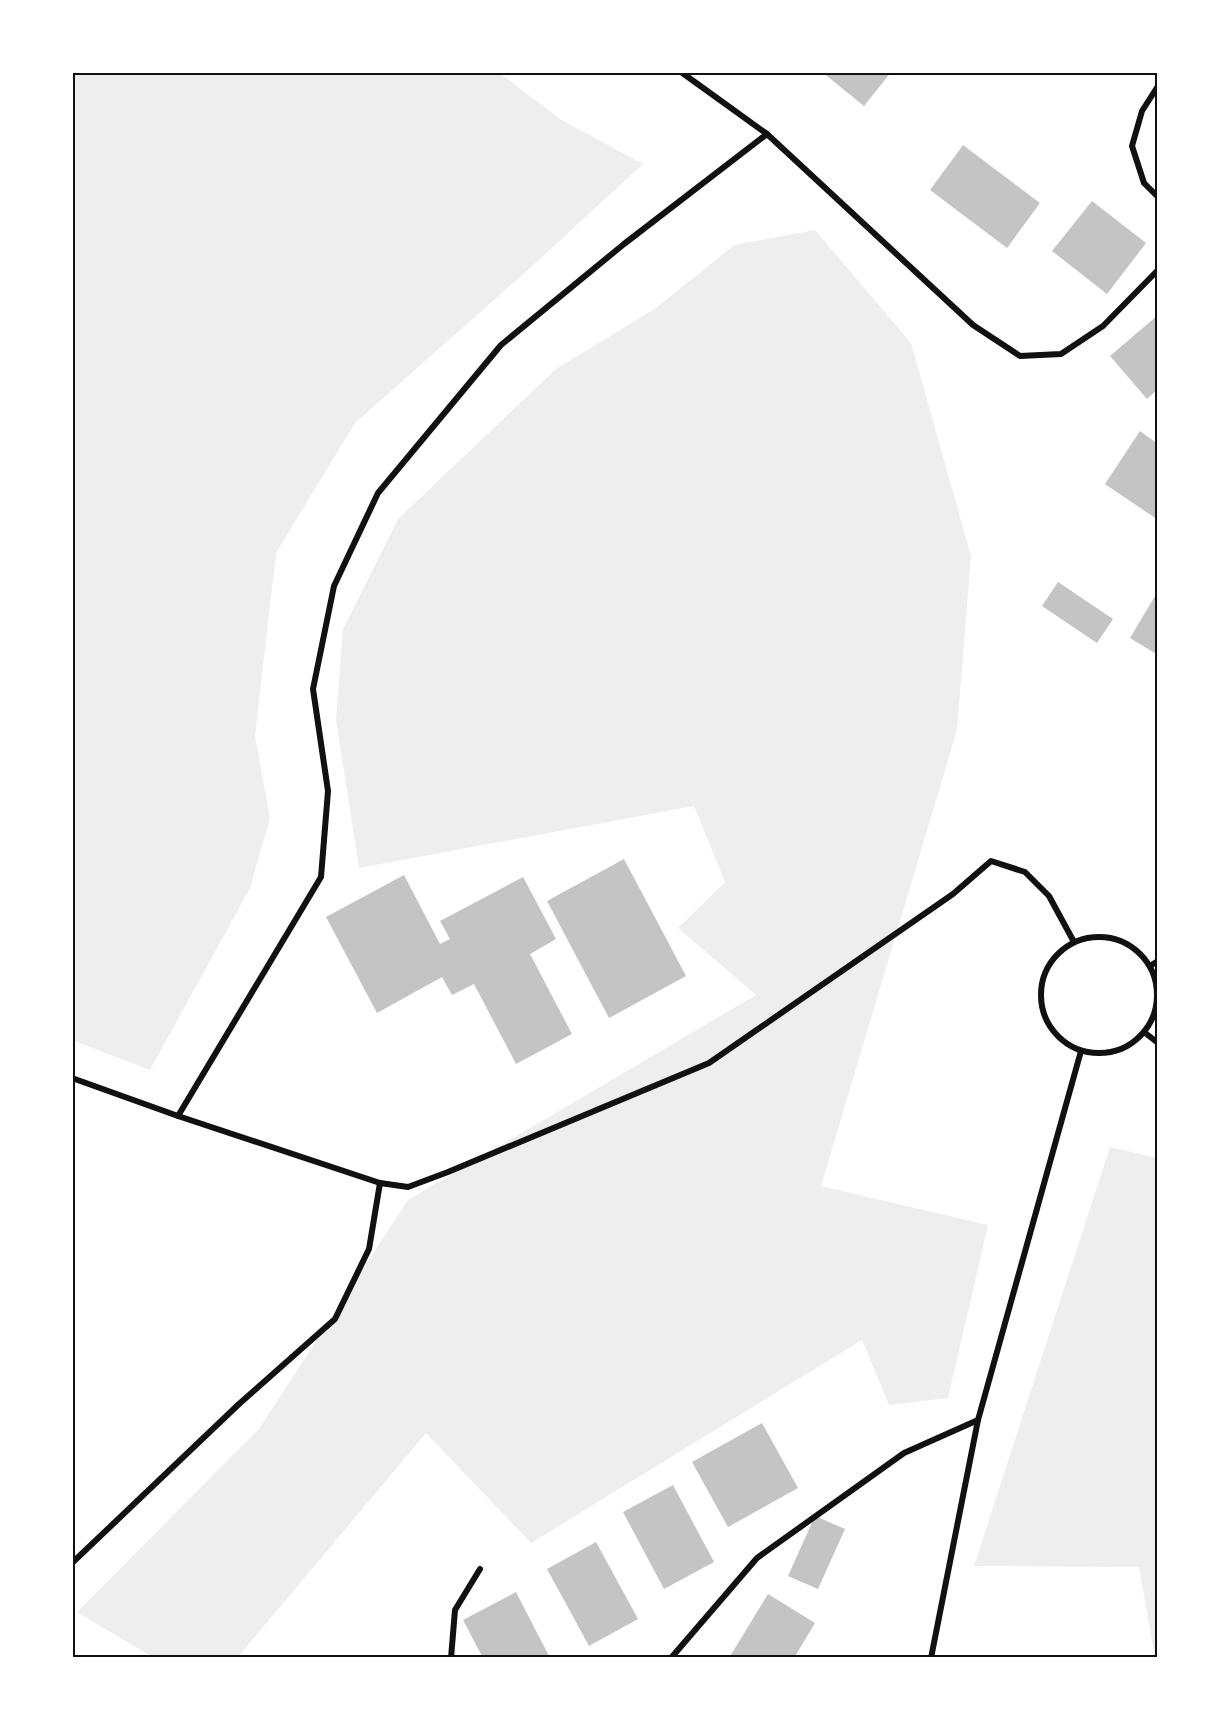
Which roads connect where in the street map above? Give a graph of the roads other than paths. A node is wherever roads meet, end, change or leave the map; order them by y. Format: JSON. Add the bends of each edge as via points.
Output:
{"nodes":[{"id":1,"x":681,"y":72,"type":"edge"},
{"id":2,"x":1158,"y":86,"type":"edge"},
{"id":3,"x":768,"y":135,"type":"junction"},
{"id":4,"x":1158,"y":197,"type":"edge"},
{"id":5,"x":1158,"y":270,"type":"edge"},
{"id":6,"x":1074,"y":942,"type":"junction"},
{"id":7,"x":1158,"y":962,"type":"edge"},
{"id":8,"x":1150,"y":966,"type":"junction"},
{"id":9,"x":1144,"y":1032,"type":"junction"},
{"id":10,"x":1158,"y":1043,"type":"edge"},
{"id":11,"x":1081,"y":1051,"type":"junction"},
{"id":12,"x":72,"y":1078,"type":"edge"},
{"id":13,"x":178,"y":1116,"type":"junction"},
{"id":14,"x":380,"y":1184,"type":"junction"},
{"id":15,"x":978,"y":1420,"type":"junction"},
{"id":16,"x":72,"y":1563,"type":"edge"},
{"id":17,"x":480,"y":1569,"type":"dead end"},
{"id":18,"x":451,"y":1658,"type":"edge"},
{"id":19,"x":670,"y":1658,"type":"edge"},
{"id":20,"x":931,"y":1658,"type":"edge"}],
"edges":[{"from":1,"to":3,"type":"street"},
{"from":2,"to":4,"type":"street","via":[[1142,111],[1132,146],[1144,183]]},
{"from":3,"to":5,"type":"street","via":[[973,325],[1020,356],[1061,354],[1103,326]]},
{"from":3,"to":13,"type":"street","via":[[624,244],[501,345],[378,493],[334,586],[313,689],[328,791],[321,877]]},
{"from":6,"to":8,"type":"street","via":[[1091,937],[1125,943]]},
{"from":6,"to":11,"type":"street","via":[[1049,965],[1042,981],[1041,999],[1053,1031]]},
{"from":6,"to":14,"type":"street","via":[[1049,896],[1025,872],[991,861],[952,894],[709,1063],[408,1187]]},
{"from":7,"to":8,"type":"street"},
{"from":8,"to":9,"type":"street","via":[[1157,1000]]},
{"from":9,"to":10,"type":"street"},
{"from":9,"to":11,"type":"street","via":[[1115,1051]]},
{"from":11,"to":15,"type":"street"},
{"from":12,"to":13,"type":"street"},
{"from":13,"to":14,"type":"street"},
{"from":14,"to":16,"type":"street","via":[[369,1249],[334,1319]]},
{"from":15,"to":19,"type":"street","via":[[904,1453],[757,1558]]},
{"from":15,"to":20,"type":"street"},
{"from":17,"to":18,"type":"street","via":[[454,1611]]}]}
